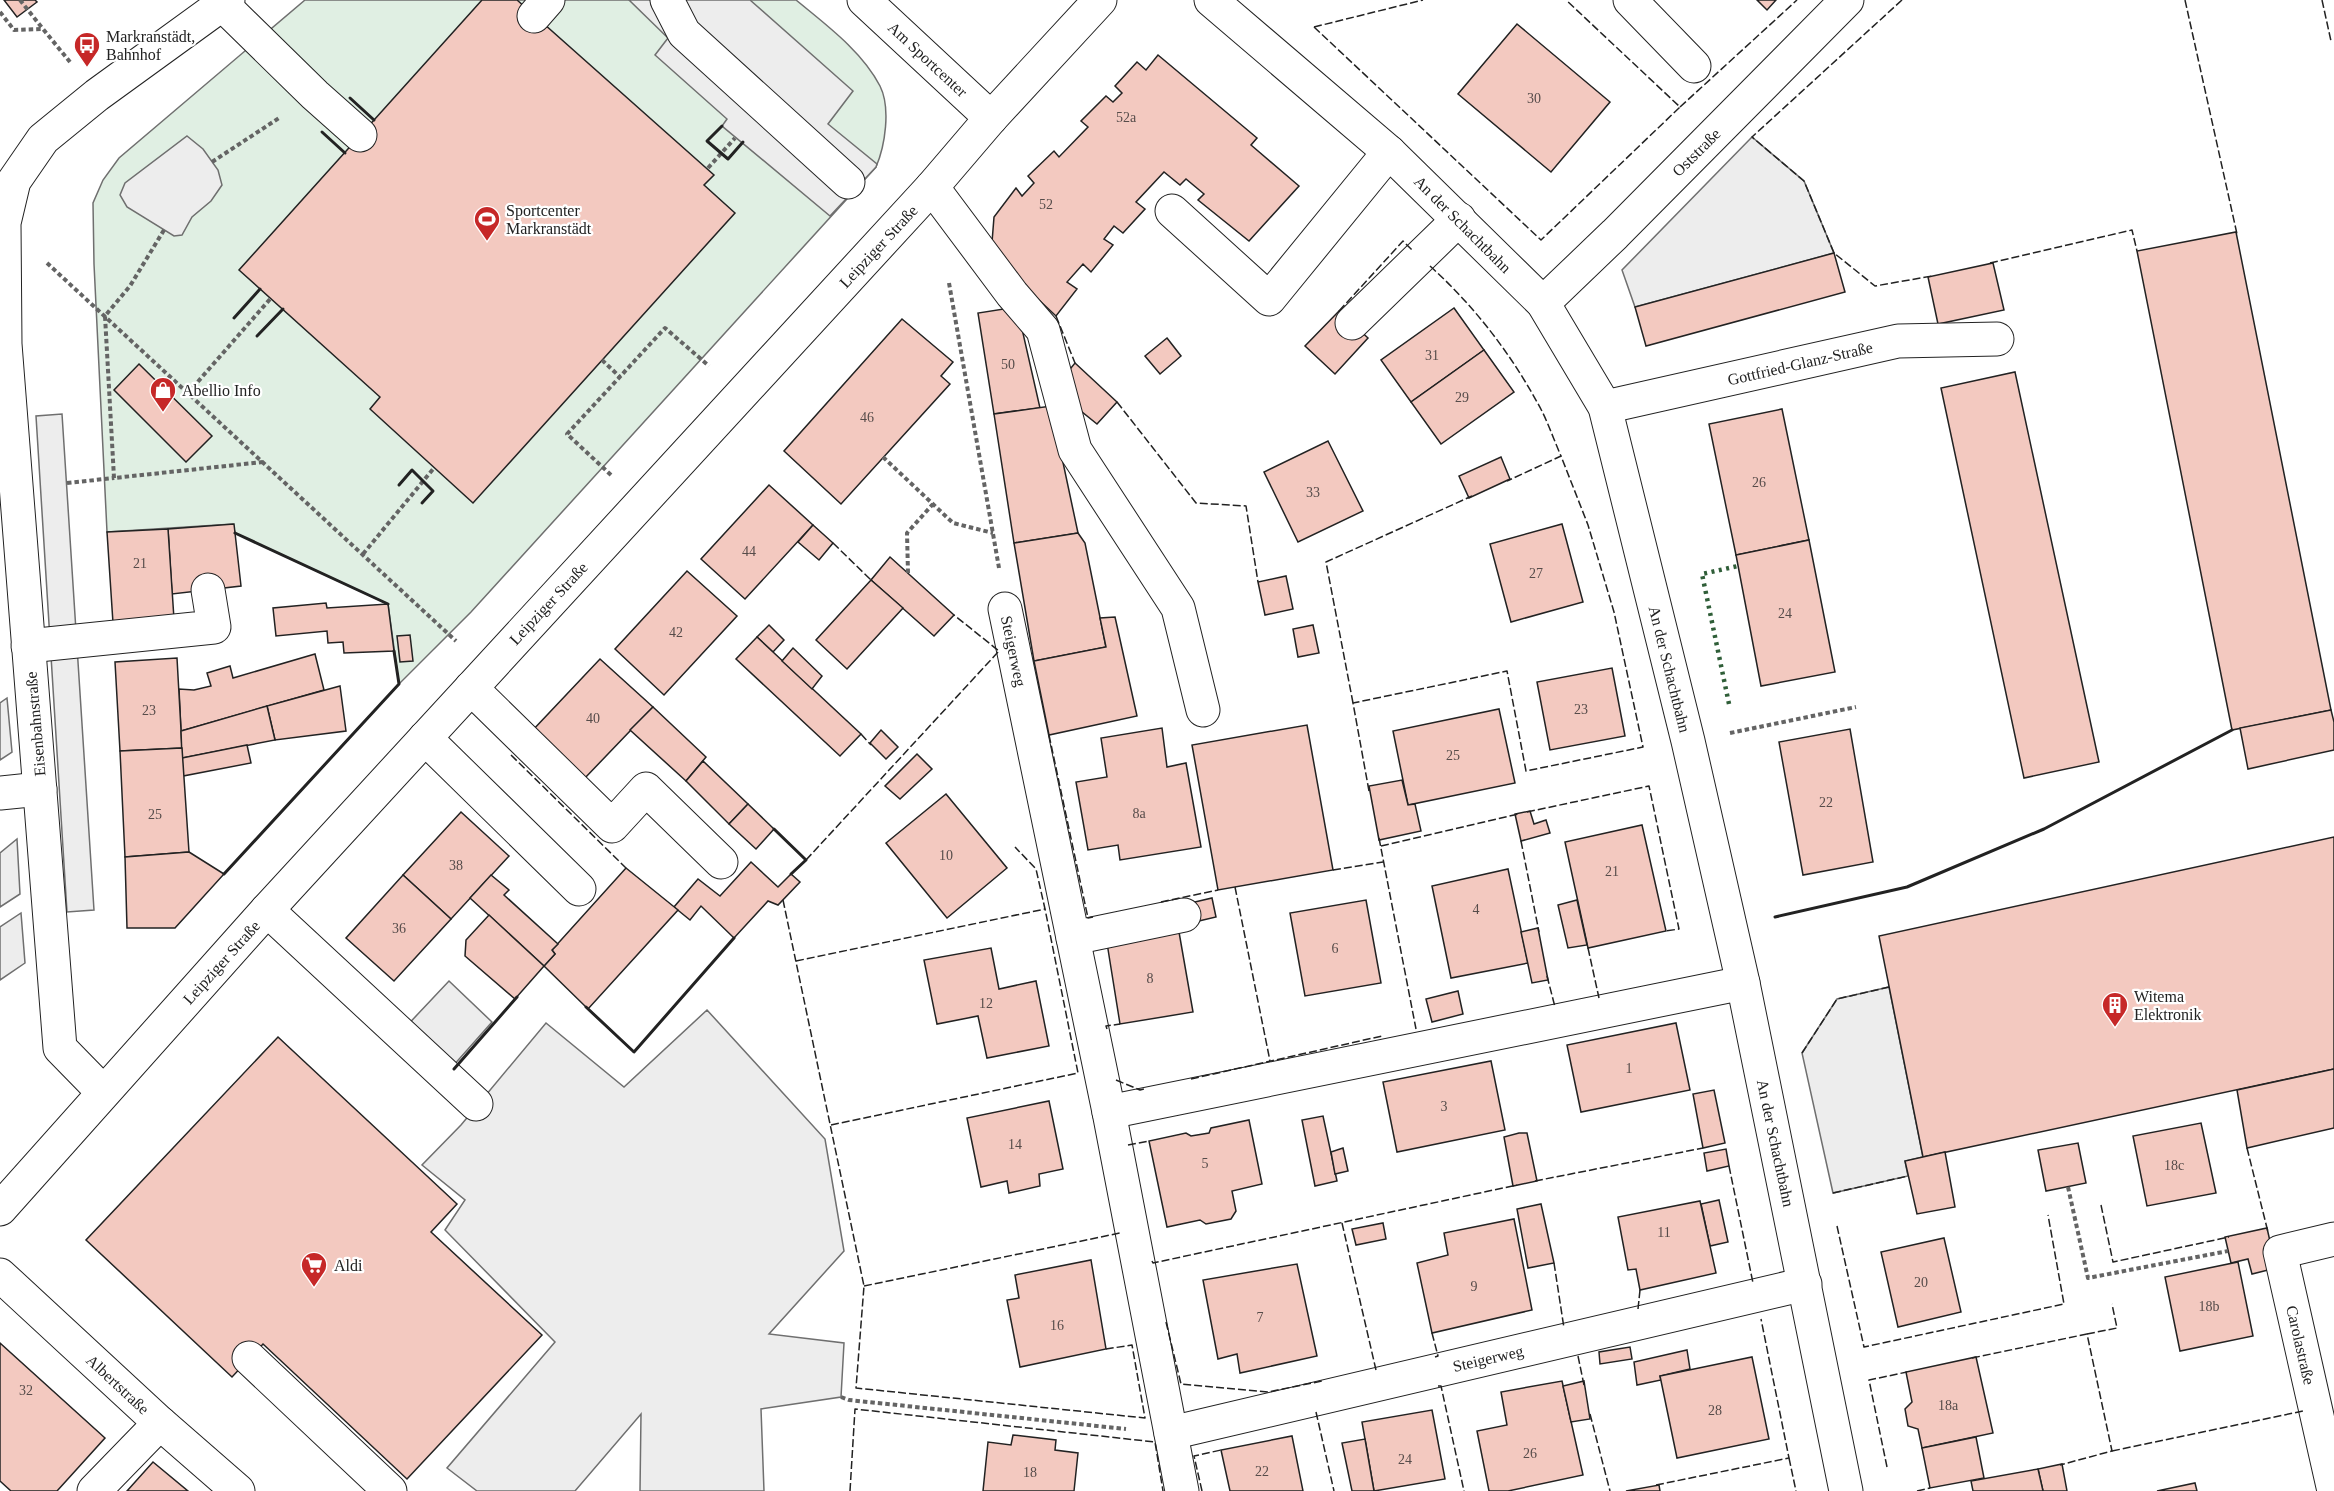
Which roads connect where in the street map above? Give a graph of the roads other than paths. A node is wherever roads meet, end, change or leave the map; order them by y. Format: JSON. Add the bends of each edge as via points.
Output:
{"nodes":[{"id":1,"x":667,"y":0,"type":"edge"},
{"id":2,"x":864,"y":0,"type":"edge"},
{"id":3,"x":1100,"y":0,"type":"edge"},
{"id":4,"x":1211,"y":0,"type":"edge"},
{"id":5,"x":1630,"y":0,"type":"edge"},
{"id":6,"x":1847,"y":0,"type":"edge"},
{"id":7,"x":225,"y":2,"type":"edge"},
{"id":8,"x":1694,"y":66,"type":"dead end"},
{"id":9,"x":991,"y":118,"type":"junction"},
{"id":10,"x":360,"y":135,"type":"dead end"},
{"id":11,"x":1389,"y":152,"type":"junction"},
{"id":12,"x":848,"y":182,"type":"dead end"},
{"id":13,"x":932,"y":187,"type":"junction"},
{"id":14,"x":1172,"y":211,"type":"dead end"},
{"id":15,"x":1459,"y":219,"type":"junction"},
{"id":16,"x":1,"y":222,"type":"edge"},
{"id":17,"x":1543,"y":303,"type":"junction"},
{"id":18,"x":1352,"y":323,"type":"dead end"},
{"id":19,"x":1997,"y":339,"type":"dead end"},
{"id":20,"x":3,"y":345,"type":"edge"},
{"id":21,"x":1605,"y":407,"type":"junction"},
{"id":22,"x":208,"y":590,"type":"dead end"},
{"id":23,"x":1005,"y":609,"type":"road end"},
{"id":24,"x":28,"y":646,"type":"junction"},
{"id":25,"x":479,"y":679,"type":"junction"},
{"id":26,"x":1203,"y":710,"type":"dead end"},
{"id":27,"x":425,"y":738,"type":"junction"},
{"id":28,"x":40,"y":789,"type":"junction"},
{"id":29,"x":0,"y":793,"type":"edge"},
{"id":30,"x":721,"y":862,"type":"dead end"},
{"id":31,"x":579,"y":889,"type":"dead end"},
{"id":32,"x":267,"y":910,"type":"junction"},
{"id":33,"x":1184,"y":915,"type":"dead end"},
{"id":34,"x":1073,"y":938,"type":"junction"},
{"id":35,"x":1743,"y":983,"type":"junction"},
{"id":36,"x":103,"y":1092,"type":"junction"},
{"id":37,"x":476,"y":1104,"type":"dead end"},
{"id":38,"x":1109,"y":1112,"type":"junction"},
{"id":39,"x":0,"y":1209,"type":"edge"},
{"id":40,"x":2334,"y":1239,"type":"edge"},
{"id":41,"x":0,"y":1275,"type":"edge"},
{"id":42,"x":1805,"y":1284,"type":"junction"},
{"id":43,"x":249,"y":1358,"type":"dead end"},
{"id":44,"x":160,"y":1423,"type":"junction"},
{"id":45,"x":1171,"y":1433,"type":"junction"},
{"id":46,"x":94,"y":1491,"type":"edge"},
{"id":47,"x":238,"y":1491,"type":"edge"},
{"id":48,"x":390,"y":1491,"type":"edge"},
{"id":49,"x":1182,"y":1491,"type":"edge"},
{"id":50,"x":1846,"y":1491,"type":"edge"},
{"id":51,"x":2334,"y":1491,"type":"edge"}],
"edges":[{"from":1,"to":12,"type":"street","via":[[684,33]]},
{"from":2,"to":9,"type":"street","name":"Am Sportcenter"},
{"from":3,"to":9,"type":"street","name":"Leipziger Straße"},
{"from":4,"to":11,"type":"street","name":"An der Schachtbahn"},
{"from":5,"to":8,"type":"street"},
{"from":6,"to":17,"type":"street","name":"Oststraße"},
{"from":7,"to":10,"type":"street","via":[[315,95]]},
{"from":7,"to":16,"type":"street","via":[[43,139],[14,181]]},
{"from":9,"to":13,"type":"street","name":"Leipziger Straße"},
{"from":11,"to":14,"type":"street","via":[[1269,299]]},
{"from":11,"to":15,"type":"street","name":"An der Schachtbahn"},
{"from":13,"to":25,"type":"street","name":"Leipziger Straße"},
{"from":13,"to":26,"type":"street","via":[[1043,330],[1075,450],[1178,608]]},
{"from":15,"to":17,"type":"street","name":"An der Schachtbahn"},
{"from":15,"to":18,"type":"street"},
{"from":16,"to":20,"type":"street"},
{"from":17,"to":21,"type":"street","name":"An der Schachtbahn"},
{"from":19,"to":21,"type":"street","name":"Gottfried-Glanz-Straße","via":[[1898,341]]},
{"from":20,"to":24,"type":"street","name":"Eisenbahnstraße"},
{"from":21,"to":35,"type":"street","name":"An der Schachtbahn"},
{"from":22,"to":24,"type":"street","via":[[214,627]]},
{"from":23,"to":34,"type":"street","name":"Steigerweg"},
{"from":24,"to":28,"type":"street","name":"Eisenbahnstraße"},
{"from":25,"to":27,"type":"street","name":"Leipziger Straße"},
{"from":25,"to":30,"type":"street","via":[[612,826],[646,789]]},
{"from":27,"to":31,"type":"street"},
{"from":27,"to":32,"type":"street","name":"Leipziger Straße"},
{"from":28,"to":29,"type":"street"},
{"from":28,"to":36,"type":"street","name":"Eisenbahnstraße","via":[[60,1048]]},
{"from":32,"to":36,"type":"street","name":"Leipziger Straße"},
{"from":32,"to":37,"type":"street"},
{"from":33,"to":34,"type":"street"},
{"from":34,"to":38,"type":"street","name":"Steigerweg"},
{"from":35,"to":38,"type":"street"},
{"from":35,"to":42,"type":"street","name":"An der Schachtbahn"},
{"from":36,"to":39,"type":"street","name":"Leipziger Straße"},
{"from":38,"to":45,"type":"street","name":"Steigerweg"},
{"from":40,"to":51,"type":"street","name":"Carolastraße","via":[[2280,1252]]},
{"from":41,"to":44,"type":"street","name":"Albertstraße"},
{"from":42,"to":45,"type":"street","name":"Steigerweg"},
{"from":42,"to":50,"type":"street","name":"An der Schachtbahn"},
{"from":43,"to":48,"type":"street"},
{"from":44,"to":46,"type":"street"},
{"from":44,"to":47,"type":"street","name":"Albertstraße"},
{"from":45,"to":49,"type":"street","name":"Steigerweg"}]}
